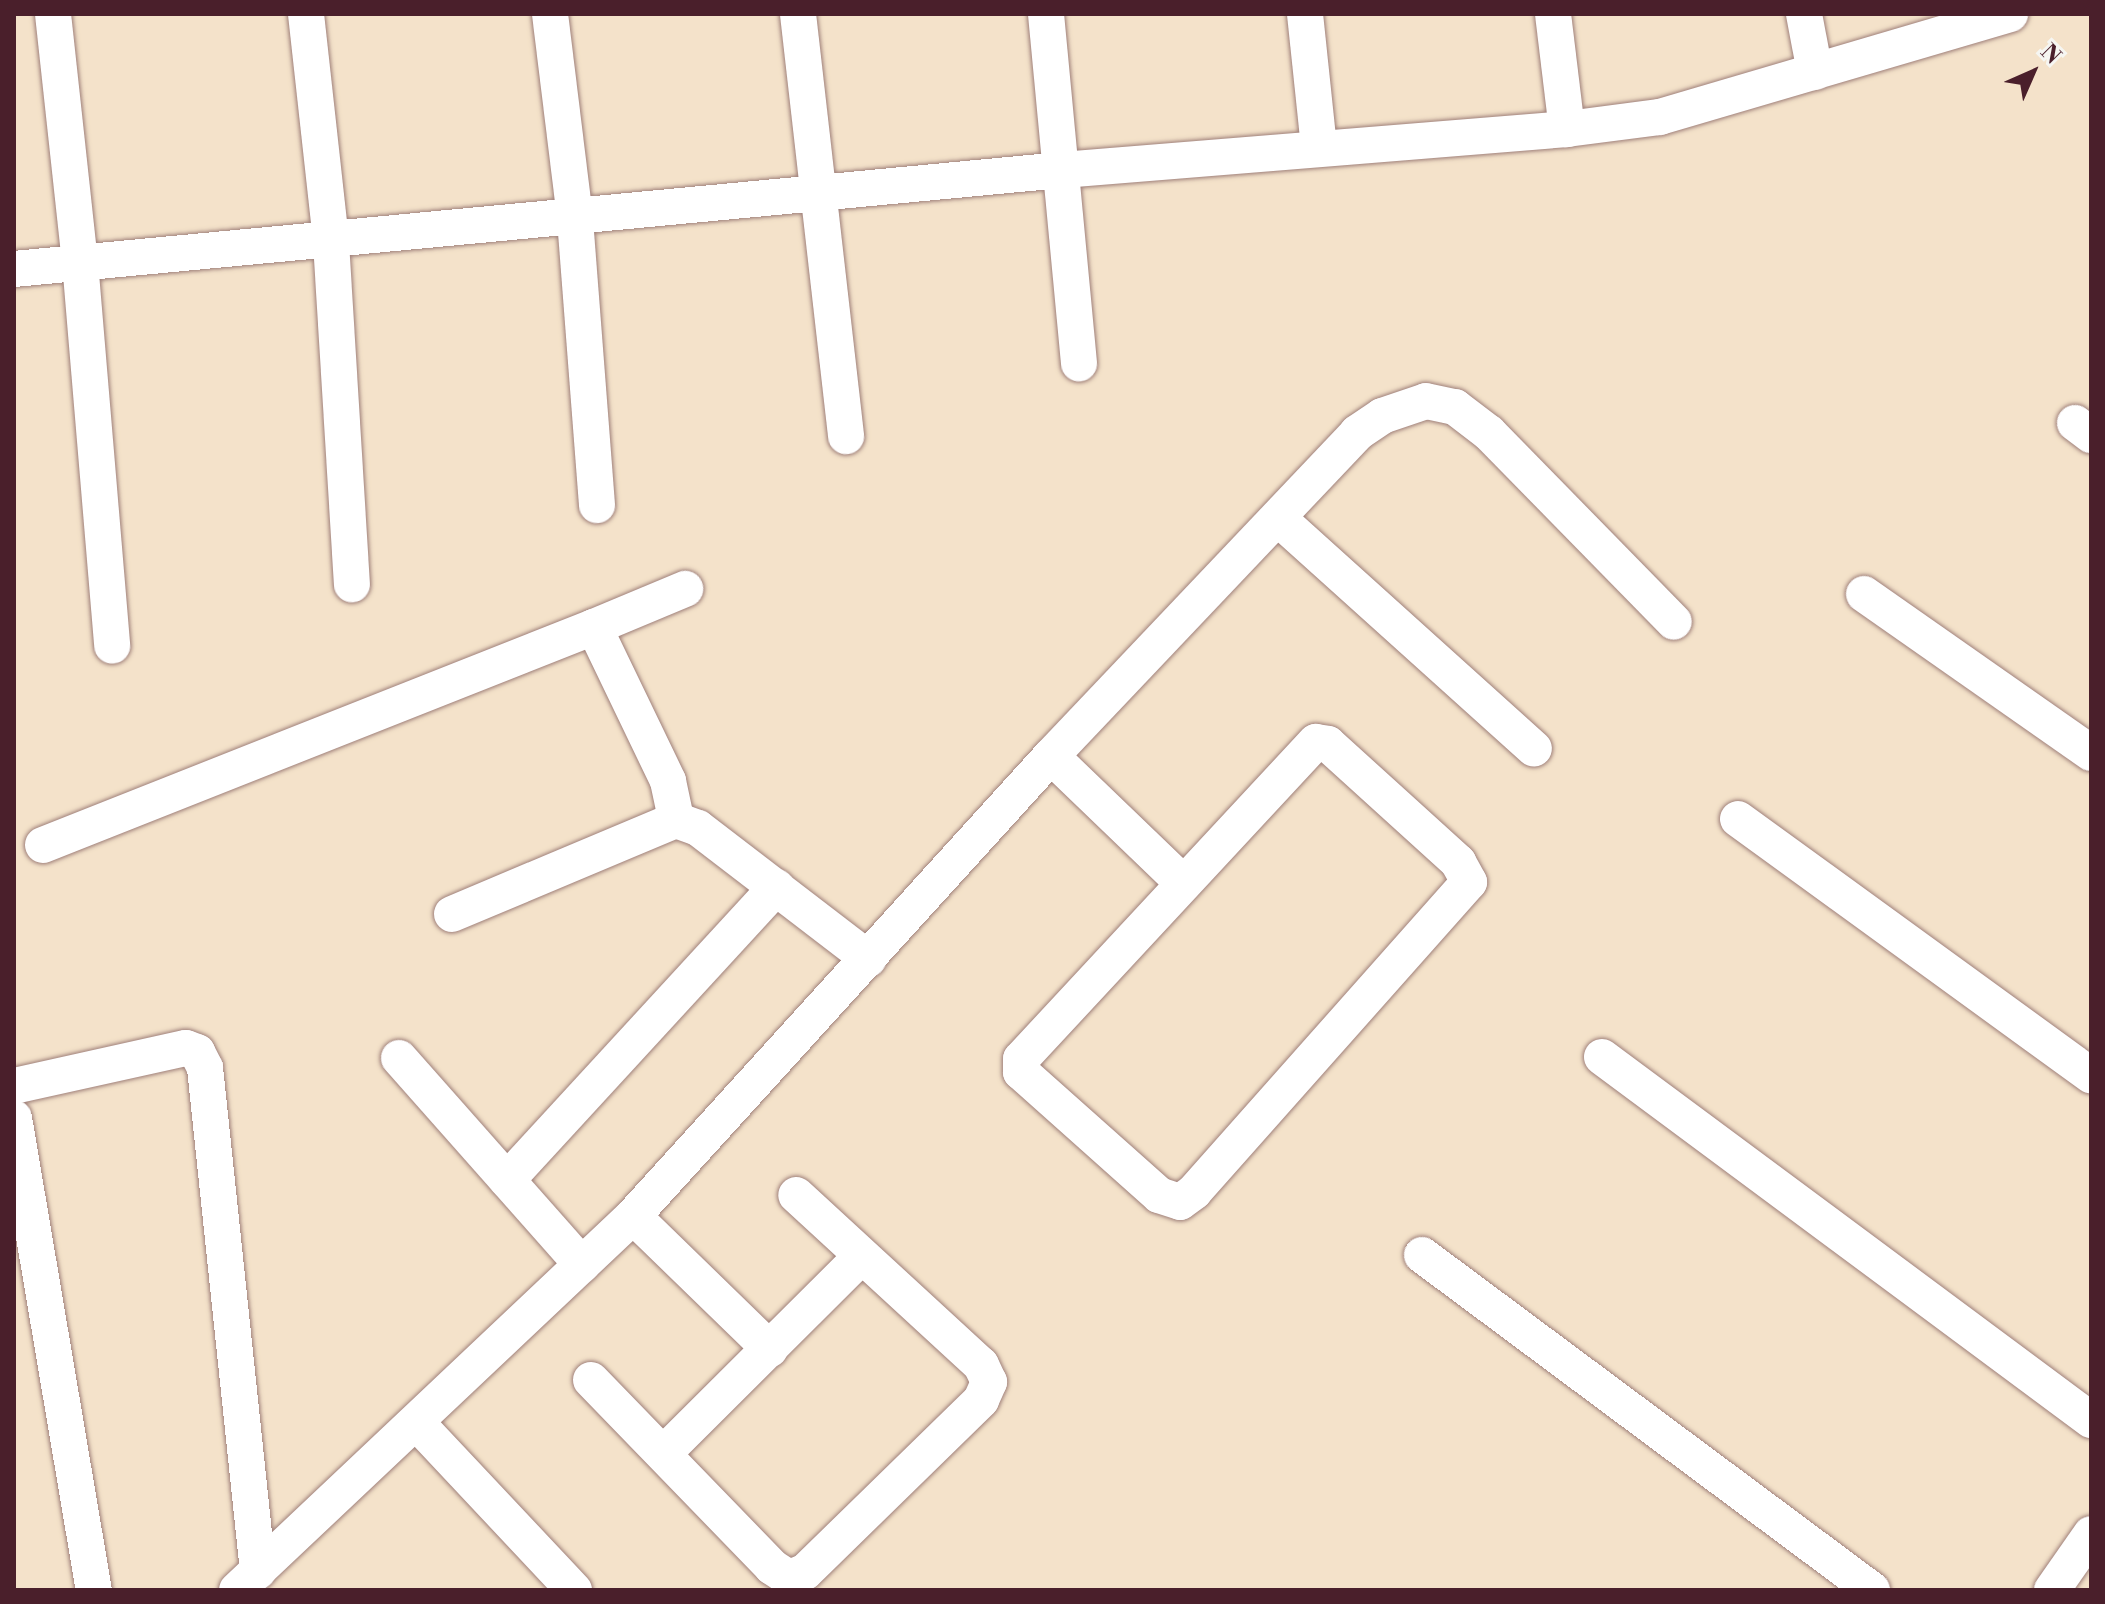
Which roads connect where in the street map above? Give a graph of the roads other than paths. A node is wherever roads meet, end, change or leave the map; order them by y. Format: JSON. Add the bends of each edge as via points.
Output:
{"nodes":[{"id":1,"x":53,"y":14,"type":"edge"},
{"id":2,"x":306,"y":14,"type":"edge"},
{"id":3,"x":550,"y":14,"type":"edge"},
{"id":4,"x":798,"y":14,"type":"edge"},
{"id":5,"x":1046,"y":14,"type":"edge"},
{"id":6,"x":1305,"y":14,"type":"edge"},
{"id":7,"x":1553,"y":14,"type":"edge"},
{"id":8,"x":1804,"y":14,"type":"edge"},
{"id":9,"x":2010,"y":14,"type":"edge"},
{"id":10,"x":1815,"y":72,"type":"junction"},
{"id":11,"x":1567,"y":129,"type":"junction"},
{"id":12,"x":1319,"y":148,"type":"junction"},
{"id":13,"x":1062,"y":170,"type":"junction"},
{"id":14,"x":818,"y":194,"type":"junction"},
{"id":15,"x":575,"y":219,"type":"junction"},
{"id":16,"x":331,"y":242,"type":"junction"},
{"id":17,"x":80,"y":262,"type":"junction"},
{"id":18,"x":14,"y":269,"type":"edge"},
{"id":19,"x":1079,"y":363,"type":"dead end"},
{"id":20,"x":846,"y":436,"type":"dead end"},
{"id":21,"x":597,"y":505,"type":"dead end"},
{"id":22,"x":1279,"y":519,"type":"junction"},
{"id":23,"x":352,"y":584,"type":"dead end"},
{"id":24,"x":685,"y":589,"type":"dead end"},
{"id":25,"x":1864,"y":594,"type":"dead end"},
{"id":26,"x":1674,"y":622,"type":"dead end"},
{"id":27,"x":594,"y":627,"type":"junction"},
{"id":28,"x":112,"y":646,"type":"dead end"},
{"id":29,"x":1534,"y":749,"type":"dead end"},
{"id":30,"x":2091,"y":753,"type":"edge"},
{"id":31,"x":1051,"y":756,"type":"junction"},
{"id":32,"x":1738,"y":819,"type":"dead end"},
{"id":33,"x":676,"y":820,"type":"junction"},
{"id":34,"x":43,"y":845,"type":"dead end"},
{"id":35,"x":1181,"y":881,"type":"junction"},
{"id":36,"x":776,"y":887,"type":"junction"},
{"id":37,"x":452,"y":914,"type":"dead end"},
{"id":38,"x":869,"y":959,"type":"junction"},
{"id":39,"x":1602,"y":1057,"type":"dead end"},
{"id":40,"x":399,"y":1058,"type":"dead end"},
{"id":41,"x":2091,"y":1075,"type":"edge"},
{"id":42,"x":14,"y":1086,"type":"edge"},
{"id":43,"x":14,"y":1118,"type":"edge"},
{"id":44,"x":507,"y":1180,"type":"junction"},
{"id":45,"x":796,"y":1195,"type":"dead end"},
{"id":46,"x":633,"y":1216,"type":"junction"},
{"id":47,"x":1422,"y":1255,"type":"dead end"},
{"id":48,"x":860,"y":1258,"type":"junction"},
{"id":49,"x":582,"y":1265,"type":"junction"},
{"id":50,"x":770,"y":1349,"type":"junction"},
{"id":51,"x":591,"y":1380,"type":"dead end"},
{"id":52,"x":2091,"y":1420,"type":"edge"},
{"id":53,"x":416,"y":1422,"type":"junction"},
{"id":54,"x":664,"y":1453,"type":"junction"},
{"id":55,"x":2091,"y":1534,"type":"edge"},
{"id":56,"x":248,"y":1581,"type":"edge"},
{"id":57,"x":94,"y":1590,"type":"edge"},
{"id":58,"x":574,"y":1590,"type":"edge"},
{"id":59,"x":1872,"y":1590,"type":"edge"},
{"id":60,"x":2052,"y":1590,"type":"edge"}],
"edges":[{"from":1,"to":17,"type":"street"},
{"from":2,"to":16,"type":"street"},
{"from":3,"to":15,"type":"street"},
{"from":4,"to":14,"type":"street"},
{"from":5,"to":13,"type":"street"},
{"from":6,"to":12,"type":"street"},
{"from":7,"to":11,"type":"street"},
{"from":8,"to":10,"type":"street"},
{"from":9,"to":10,"type":"street"},
{"from":10,"to":11,"type":"street","via":[[1660,117]]},
{"from":11,"to":12,"type":"street"},
{"from":12,"to":13,"type":"street"},
{"from":13,"to":14,"type":"street"},
{"from":13,"to":19,"type":"street"},
{"from":14,"to":15,"type":"street"},
{"from":14,"to":20,"type":"street"},
{"from":15,"to":16,"type":"street"},
{"from":15,"to":21,"type":"street"},
{"from":16,"to":17,"type":"street"},
{"from":16,"to":23,"type":"street"},
{"from":17,"to":18,"type":"street"},
{"from":17,"to":28,"type":"street"},
{"from":22,"to":26,"type":"street","via":[[1357,433],[1382,416],[1426,401],[1455,407],[1489,433]]},
{"from":22,"to":29,"type":"street"},
{"from":22,"to":31,"type":"street"},
{"from":24,"to":27,"type":"street"},
{"from":25,"to":30,"type":"street"},
{"from":27,"to":33,"type":"street","via":[[668,781]]},
{"from":27,"to":34,"type":"street"},
{"from":31,"to":35,"type":"street"},
{"from":31,"to":38,"type":"street"},
{"from":32,"to":41,"type":"street"},
{"from":33,"to":36,"type":"street","via":[[698,828]]},
{"from":33,"to":37,"type":"street"},
{"from":35,"to":35,"type":"street","via":[[1021,1059],[1021,1072],[1159,1195],[1180,1202],[1469,882],[1447,851],[1328,744],[1316,742]]},
{"from":36,"to":38,"type":"street"},
{"from":36,"to":44,"type":"street"},
{"from":38,"to":46,"type":"street"},
{"from":39,"to":52,"type":"street"},
{"from":40,"to":44,"type":"street"},
{"from":42,"to":56,"type":"street","via":[[186,1048],[197,1052],[205,1068]]},
{"from":43,"to":57,"type":"street"},
{"from":44,"to":49,"type":"street"},
{"from":45,"to":48,"type":"street"},
{"from":46,"to":49,"type":"street"},
{"from":46,"to":50,"type":"street"},
{"from":47,"to":59,"type":"street"},
{"from":48,"to":50,"type":"street"},
{"from":48,"to":54,"type":"street","via":[[981,1365],[989,1382],[981,1400],[805,1572],[789,1578],[772,1567]]},
{"from":49,"to":53,"type":"street"},
{"from":50,"to":54,"type":"street"},
{"from":51,"to":54,"type":"street"},
{"from":53,"to":56,"type":"street"},
{"from":53,"to":58,"type":"street"},
{"from":55,"to":60,"type":"street"}]}
